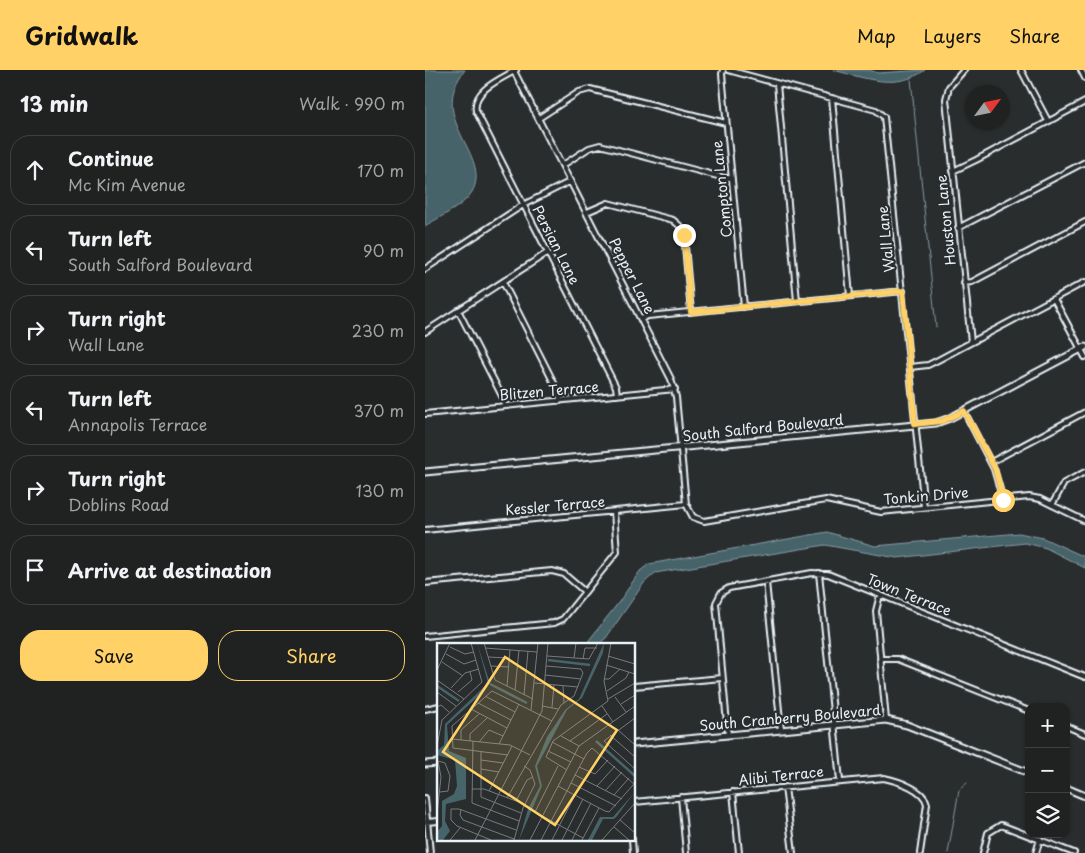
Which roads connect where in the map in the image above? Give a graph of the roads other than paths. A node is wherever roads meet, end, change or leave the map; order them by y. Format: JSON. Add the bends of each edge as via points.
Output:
{"nodes":[{"id":1,"x":515,"y":70,"type":"edge"},
{"id":2,"x":723,"y":70,"type":"edge"},
{"id":3,"x":728,"y":70,"type":"edge"},
{"id":4,"x":964,"y":70,"type":"edge"},
{"id":5,"x":1021,"y":70,"type":"edge"},
{"id":6,"x":1081,"y":70,"type":"edge"},
{"id":7,"x":1085,"y":78,"type":"edge"},
{"id":8,"x":777,"y":84,"type":"junction"},
{"id":9,"x":832,"y":98,"type":"junction"},
{"id":10,"x":1085,"y":102,"type":"edge"},
{"id":11,"x":539,"y":118,"type":"junction"},
{"id":12,"x":1048,"y":121,"type":"junction"},
{"id":13,"x":726,"y":123,"type":"junction"},
{"id":14,"x":1085,"y":162,"type":"edge"},
{"id":15,"x":563,"y":165,"type":"junction"},
{"id":16,"x":953,"y":171,"type":"junction"},
{"id":17,"x":732,"y":178,"type":"junction"},
{"id":18,"x":571,"y":181,"type":"junction"},
{"id":19,"x":523,"y":205,"type":"junction"},
{"id":20,"x":587,"y":212,"type":"junction"},
{"id":21,"x":1085,"y":222,"type":"edge"},
{"id":22,"x":959,"y":228,"type":"junction"},
{"id":23,"x":547,"y":252,"type":"junction"},
{"id":24,"x":425,"y":269,"type":"edge"},
{"id":25,"x":503,"y":282,"type":"junction"},
{"id":26,"x":1085,"y":282,"type":"edge"},
{"id":27,"x":964,"y":283,"type":"junction"},
{"id":28,"x":903,"y":291,"type":"junction"},
{"id":29,"x":850,"y":296,"type":"junction"},
{"id":30,"x":1055,"y":298,"type":"junction"},
{"id":31,"x":797,"y":302,"type":"junction"},
{"id":32,"x":744,"y":307,"type":"junction"},
{"id":33,"x":458,"y":310,"type":"junction"},
{"id":34,"x":691,"y":312,"type":"junction"},
{"id":35,"x":641,"y":319,"type":"junction"},
{"id":36,"x":425,"y":332,"type":"edge"},
{"id":37,"x":971,"y":342,"type":"junction"},
{"id":38,"x":1083,"y":348,"type":"edge"},
{"id":39,"x":1085,"y":357,"type":"edge"},
{"id":40,"x":910,"y":368,"type":"junction"},
{"id":41,"x":675,"y":389,"type":"junction"},
{"id":42,"x":617,"y":395,"type":"junction"},
{"id":43,"x":561,"y":401,"type":"junction"},
{"id":44,"x":504,"y":406,"type":"junction"},
{"id":45,"x":964,"y":411,"type":"junction"},
{"id":46,"x":1085,"y":412,"type":"edge"},
{"id":47,"x":425,"y":414,"type":"edge"},
{"id":48,"x":915,"y":424,"type":"junction"},
{"id":49,"x":681,"y":448,"type":"junction"},
{"id":50,"x":991,"y":462,"type":"junction"},
{"id":51,"x":425,"y":472,"type":"edge"},
{"id":52,"x":1085,"y":472,"type":"edge"},
{"id":53,"x":1003,"y":500,"type":"junction"},
{"id":54,"x":686,"y":504,"type":"junction"},
{"id":55,"x":1052,"y":505,"type":"junction"},
{"id":56,"x":924,"y":508,"type":"junction"},
{"id":57,"x":614,"y":512,"type":"junction"},
{"id":58,"x":1085,"y":521,"type":"edge"},
{"id":59,"x":425,"y":530,"type":"edge"},
{"id":60,"x":819,"y":573,"type":"junction"},
{"id":61,"x":766,"y":582,"type":"junction"},
{"id":62,"x":425,"y":583,"type":"edge"},
{"id":63,"x":585,"y":592,"type":"junction"},
{"id":64,"x":880,"y":595,"type":"junction"},
{"id":65,"x":425,"y":630,"type":"edge"},
{"id":66,"x":425,"y":636,"type":"edge"},
{"id":67,"x":880,"y":659,"type":"junction"},
{"id":68,"x":1085,"y":677,"type":"edge"},
{"id":69,"x":722,"y":678,"type":"junction"},
{"id":70,"x":635,"y":686,"type":"edge"},
{"id":71,"x":1025,"y":710,"type":"edge"},
{"id":72,"x":885,"y":720,"type":"junction"},
{"id":73,"x":833,"y":724,"type":"junction"},
{"id":74,"x":1070,"y":728,"type":"edge"},
{"id":75,"x":781,"y":730,"type":"junction"},
{"id":76,"x":1085,"y":734,"type":"edge"},
{"id":77,"x":728,"y":735,"type":"junction"},
{"id":78,"x":635,"y":744,"type":"edge"},
{"id":79,"x":1025,"y":771,"type":"edge"},
{"id":80,"x":840,"y":782,"type":"junction"},
{"id":81,"x":785,"y":787,"type":"junction"},
{"id":82,"x":1070,"y":790,"type":"edge"},
{"id":83,"x":733,"y":792,"type":"junction"},
{"id":84,"x":1085,"y":796,"type":"edge"},
{"id":85,"x":681,"y":797,"type":"junction"},
{"id":86,"x":425,"y":798,"type":"edge"},
{"id":87,"x":635,"y":802,"type":"edge"},
{"id":88,"x":426,"y":822,"type":"edge"},
{"id":89,"x":1039,"y":839,"type":"junction"},
{"id":90,"x":632,"y":840,"type":"edge"},
{"id":91,"x":430,"y":853,"type":"edge"},
{"id":92,"x":633,"y":853,"type":"edge"},
{"id":93,"x":686,"y":853,"type":"edge"},
{"id":94,"x":739,"y":853,"type":"edge"},
{"id":95,"x":793,"y":853,"type":"edge"},
{"id":96,"x":920,"y":853,"type":"edge"},
{"id":97,"x":983,"y":853,"type":"edge"},
{"id":98,"x":1037,"y":853,"type":"edge"},
{"id":99,"x":1074,"y":853,"type":"edge"}],
"edges":[{"from":1,"to":11,"type":"street","name":"Pepper Lane"},
{"from":1,"to":19,"type":"street","name":"Persian Lane","via":[[480,94],[475,105]]},
{"from":2,"to":13,"type":"street","name":"Compton Lane"},
{"from":3,"to":8,"type":"street"},
{"from":4,"to":16,"type":"street","name":"Houston Lane","via":[[946,95]]},
{"from":5,"to":12,"type":"street"},
{"from":6,"to":7,"type":"street"},
{"from":8,"to":9,"type":"street"},
{"from":8,"to":31,"type":"street"},
{"from":9,"to":28,"type":"street","name":"Wall Lane","via":[[876,110],[884,117]]},
{"from":9,"to":29,"type":"street"},
{"from":10,"to":12,"type":"street"},
{"from":11,"to":13,"type":"street","via":[[579,92],[590,89]]},
{"from":11,"to":15,"type":"street","name":"Pepper Lane"},
{"from":12,"to":16,"type":"street"},
{"from":13,"to":17,"type":"street","name":"Compton Lane"},
{"from":14,"to":22,"type":"street"},
{"from":15,"to":17,"type":"street","via":[[589,148],[600,146]]},
{"from":15,"to":18,"type":"street","name":"Pepper Lane"},
{"from":16,"to":22,"type":"street","name":"Houston Lane"},
{"from":17,"to":32,"type":"street","name":"Compton Lane"},
{"from":18,"to":19,"type":"street"},
{"from":18,"to":20,"type":"street","name":"Pepper Lane"},
{"from":19,"to":23,"type":"street","name":"Persian Lane"},
{"from":19,"to":24,"type":"street"},
{"from":20,"to":34,"type":"street","via":[[601,204],[613,204],[679,224],[684,235]]},
{"from":20,"to":35,"type":"street","name":"Pepper Lane"},
{"from":21,"to":27,"type":"street","via":[[972,282]]},
{"from":22,"to":27,"type":"street","name":"Houston Lane"},
{"from":23,"to":25,"type":"street"},
{"from":23,"to":42,"type":"street","name":"Persian Lane","via":[[616,387]]},
{"from":25,"to":33,"type":"street"},
{"from":25,"to":43,"type":"street"},
{"from":26,"to":30,"type":"street"},
{"from":27,"to":37,"type":"street","name":"Houston Lane"},
{"from":28,"to":29,"type":"street"},
{"from":28,"to":40,"type":"street","name":"Wall Lane"},
{"from":29,"to":31,"type":"street"},
{"from":30,"to":37,"type":"street"},
{"from":30,"to":38,"type":"street"},
{"from":31,"to":32,"type":"street"},
{"from":32,"to":34,"type":"street"},
{"from":33,"to":36,"type":"street"},
{"from":33,"to":44,"type":"street","via":[[503,398]]},
{"from":34,"to":35,"type":"street"},
{"from":35,"to":41,"type":"street","name":"Pepper Lane"},
{"from":37,"to":40,"type":"street","via":[[928,365]]},
{"from":38,"to":39,"type":"street"},
{"from":38,"to":45,"type":"street","name":"South Salford Boulevard"},
{"from":40,"to":48,"type":"street","name":"Wall Lane"},
{"from":41,"to":42,"type":"street","name":"Blitzen Terrace"},
{"from":41,"to":49,"type":"street","name":"Pepper Lane"},
{"from":42,"to":43,"type":"street","name":"Blitzen Terrace"},
{"from":43,"to":44,"type":"street","name":"Blitzen Terrace"},
{"from":44,"to":47,"type":"street","name":"Blitzen Terrace"},
{"from":45,"to":48,"type":"street","name":"South Salford Boulevard","via":[[942,421]]},
{"from":45,"to":50,"type":"street"},
{"from":46,"to":50,"type":"street"},
{"from":48,"to":49,"type":"street","name":"South Salford Boulevard"},
{"from":48,"to":56,"type":"street","name":"Wall Lane"},
{"from":49,"to":51,"type":"street","name":"South Salford Boulevard"},
{"from":49,"to":54,"type":"street","name":"Pepper Lane"},
{"from":50,"to":53,"type":"street"},
{"from":52,"to":55,"type":"street","via":[[1065,483]]},
{"from":53,"to":55,"type":"street","name":"Tonkin Drive","via":[[1033,498]]},
{"from":53,"to":56,"type":"street","name":"Tonkin Drive"},
{"from":54,"to":56,"type":"street","name":"Tonkin Drive","via":[[693,517],[704,521],[826,500],[877,512]]},
{"from":54,"to":57,"type":"street","name":"Kessler Terrace"},
{"from":55,"to":58,"type":"street","name":"Tonkin Drive"},
{"from":57,"to":59,"type":"street","name":"Kessler Terrace"},
{"from":57,"to":63,"type":"street","via":[[617,552]]},
{"from":60,"to":61,"type":"street","name":"Town Terrace"},
{"from":60,"to":64,"type":"street","name":"Town Terrace"},
{"from":60,"to":73,"type":"street"},
{"from":61,"to":69,"type":"street","name":"Town Terrace","via":[[729,588],[721,593],[716,603]]},
{"from":61,"to":75,"type":"street"},
{"from":62,"to":63,"type":"street","via":[[552,571],[563,574]]},
{"from":63,"to":66,"type":"street","via":[[565,617],[554,623]]},
{"from":64,"to":67,"type":"street","via":[[875,611]]},
{"from":64,"to":68,"type":"street","name":"Town Terrace"},
{"from":65,"to":66,"type":"street"},
{"from":67,"to":71,"type":"street","via":[[898,659]]},
{"from":67,"to":72,"type":"street"},
{"from":69,"to":70,"type":"street"},
{"from":69,"to":77,"type":"street"},
{"from":72,"to":73,"type":"street","name":"South Cranberry Boulevard"},
{"from":72,"to":79,"type":"street","name":"South Cranberry Boulevard","via":[[907,725]]},
{"from":73,"to":75,"type":"street","name":"South Cranberry Boulevard"},
{"from":73,"to":80,"type":"street"},
{"from":74,"to":76,"type":"street"},
{"from":75,"to":77,"type":"street","name":"South Cranberry Boulevard"},
{"from":77,"to":78,"type":"street","name":"South Cranberry Boulevard"},
{"from":80,"to":81,"type":"street","name":"Alibi Terrace"},
{"from":80,"to":96,"type":"street","name":"Alibi Terrace","via":[[884,778],[919,792],[927,804]]},
{"from":81,"to":83,"type":"street","name":"Alibi Terrace"},
{"from":81,"to":95,"type":"street"},
{"from":82,"to":84,"type":"street"},
{"from":83,"to":85,"type":"street","name":"Alibi Terrace"},
{"from":83,"to":94,"type":"street"},
{"from":85,"to":87,"type":"street","name":"Alibi Terrace"},
{"from":85,"to":93,"type":"street"},
{"from":86,"to":88,"type":"street"},
{"from":88,"to":91,"type":"street"},
{"from":89,"to":97,"type":"street","via":[[1005,826],[996,826],[986,836]]},
{"from":89,"to":98,"type":"street"},
{"from":89,"to":99,"type":"street"},
{"from":90,"to":92,"type":"street"}]}
